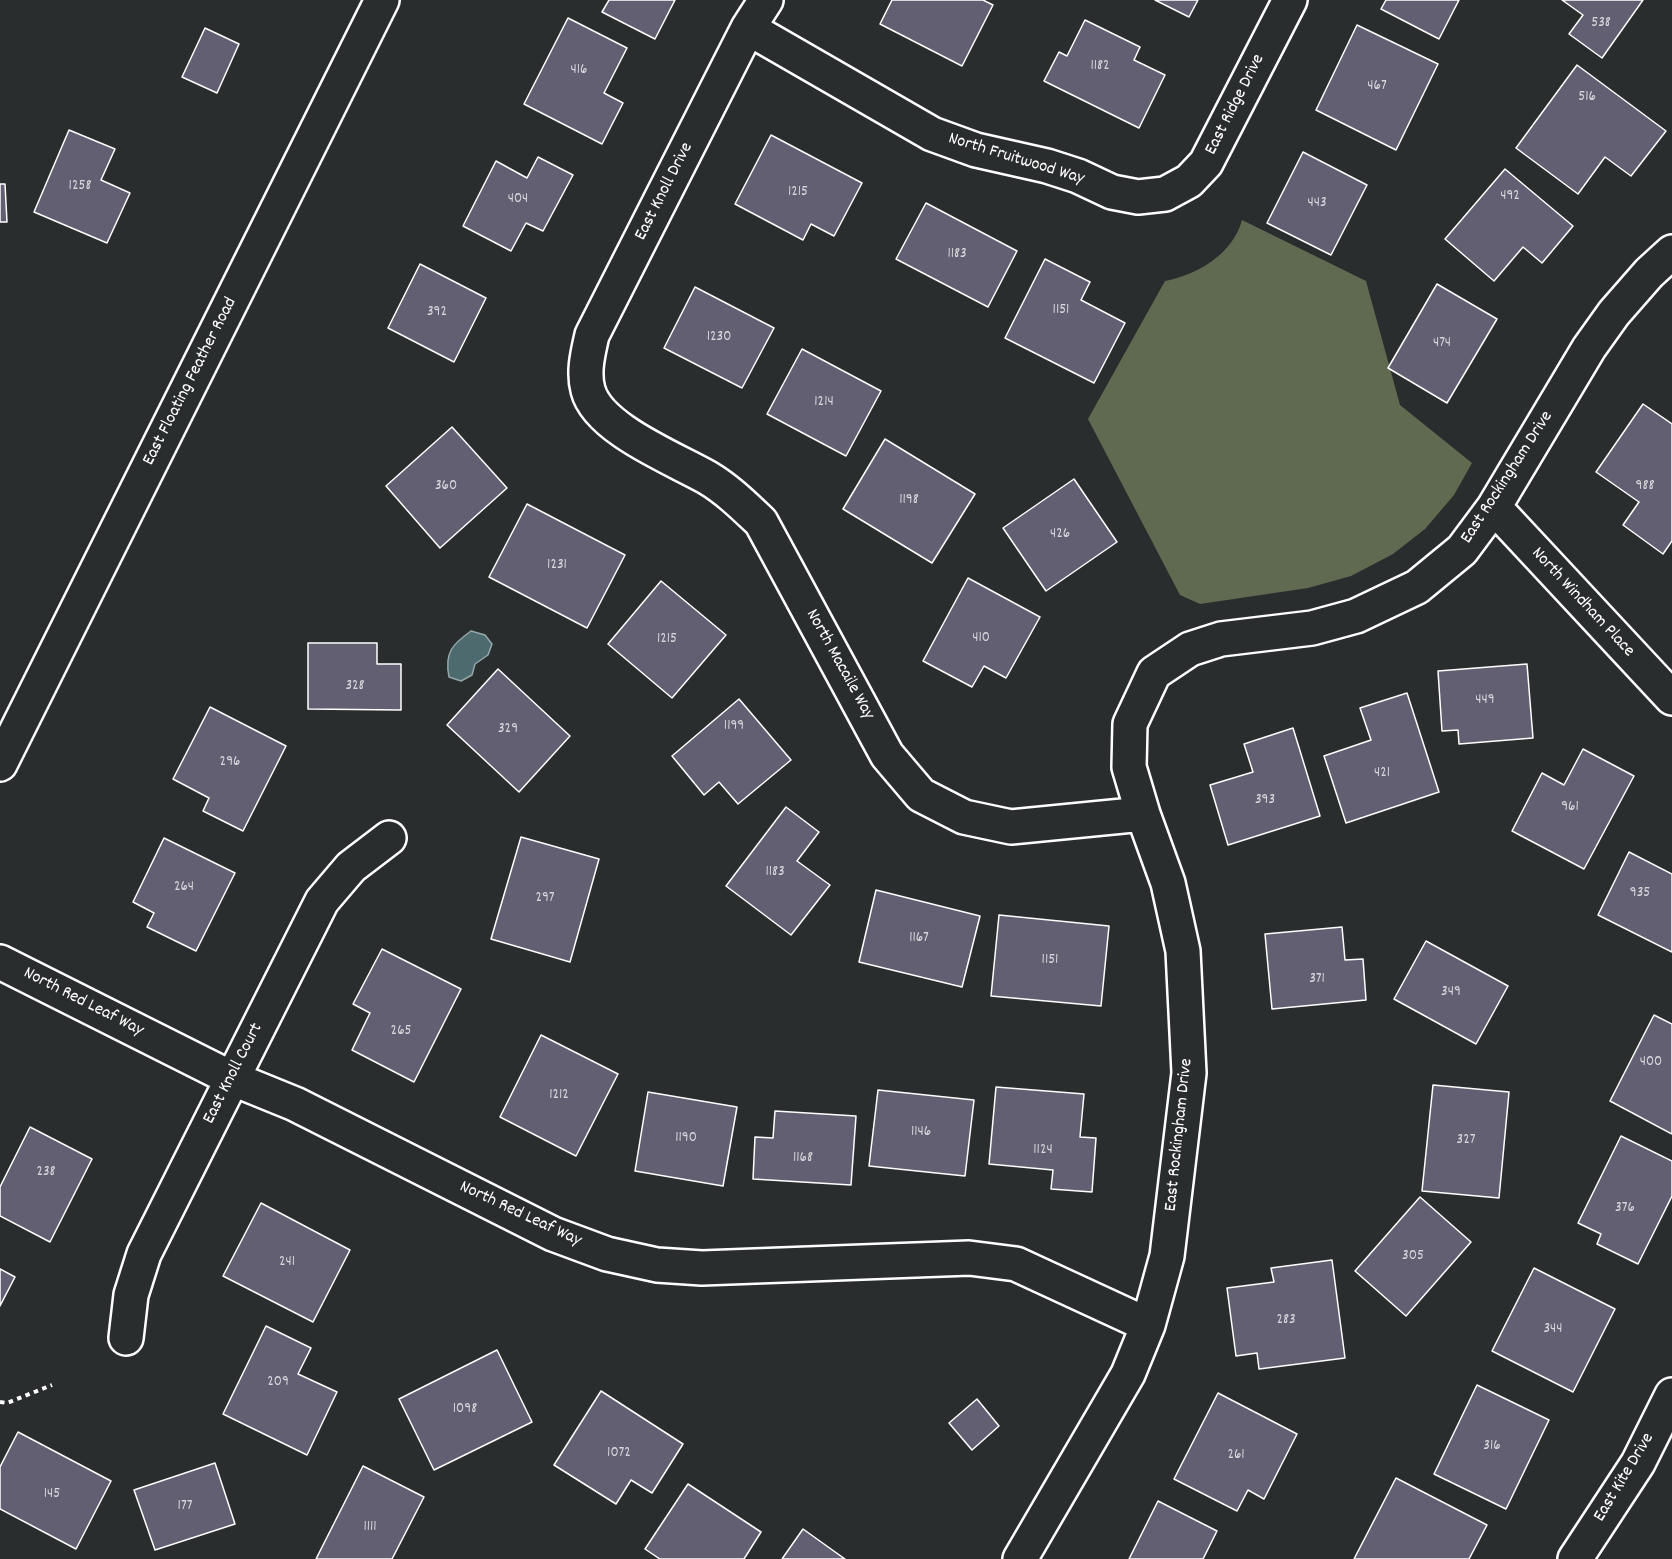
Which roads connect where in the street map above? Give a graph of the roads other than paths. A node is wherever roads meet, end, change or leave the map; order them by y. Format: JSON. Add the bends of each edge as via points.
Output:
{"nodes":[{"id":1,"x":382,"y":0,"type":"edge"},
{"id":2,"x":766,"y":0,"type":"edge"},
{"id":3,"x":1290,"y":0,"type":"edge"},
{"id":4,"x":748,"y":28,"type":"junction"},
{"id":5,"x":1165,"y":194,"type":"joint"},
{"id":6,"x":1672,"y":252,"type":"edge"},
{"id":7,"x":588,"y":391,"type":"joint"},
{"id":8,"x":1494,"y":507,"type":"junction"},
{"id":9,"x":1672,"y":698,"type":"edge"},
{"id":10,"x":0,"y":764,"type":"edge"},
{"id":11,"x":1143,"y":814,"type":"junction"},
{"id":12,"x":389,"y":838,"type":"dead end"},
{"id":13,"x":0,"y":962,"type":"edge"},
{"id":14,"x":231,"y":1078,"type":"junction"},
{"id":15,"x":1148,"y":1325,"type":"junction"},
{"id":16,"x":126,"y":1338,"type":"dead end"},
{"id":17,"x":1672,"y":1395,"type":"edge"},
{"id":18,"x":1020,"y":1559,"type":"edge"},
{"id":19,"x":1575,"y":1559,"type":"edge"}],
"edges":[{"from":1,"to":10,"type":"street","name":"East Floating Feather Road"},
{"from":2,"to":4,"type":"street","name":"East Knoll Drive"},
{"from":3,"to":5,"type":"street","name":"East Ridge Drive","via":[[1206,163],[1189,181]]},
{"from":4,"to":5,"type":"street","name":"North Fruitwood Way","via":[[932,134],[976,150],[1047,166],[1112,192],[1138,197]]},
{"from":4,"to":7,"type":"street","name":"East Knoll Drive","via":[[592,335],[586,362]]},
{"from":6,"to":8,"type":"street","name":"East Rockingham Drive","via":[[1614,313],[1589,348]]},
{"from":7,"to":11,"type":"street","name":"North Macaile Way","via":[[601,414],[620,430],[710,479],[761,522],[887,755],[921,795],[964,817],[1011,827]]},
{"from":8,"to":9,"type":"street","name":"North Windham Place"},
{"from":8,"to":11,"type":"street","name":"East Rockingham Drive","via":[[1462,550],[1417,586],[1356,616],[1312,628],[1221,639],[1190,649],[1154,673],[1130,724],[1129,767]]},
{"from":11,"to":15,"type":"street","name":"East Rockingham Drive","via":[[1168,883],[1183,951],[1189,1073],[1167,1256]]},
{"from":12,"to":14,"type":"street","name":"East Knoll Court","via":[[351,867],[322,901]]},
{"from":13,"to":14,"type":"street","name":"North Red Leaf Way"},
{"from":14,"to":15,"type":"street","name":"North Red Leaf Way","via":[[295,1104],[553,1234],[607,1254],[702,1268],[969,1258],[1016,1264]]},
{"from":14,"to":16,"type":"street","name":"East Knoll Court","via":[[144,1254],[131,1295]]},
{"from":15,"to":18,"type":"street","name":"East Rockingham Drive","via":[[1128,1374]]},
{"from":17,"to":19,"type":"street","name":"East Kite Drive","via":[[1638,1463]]}]}
